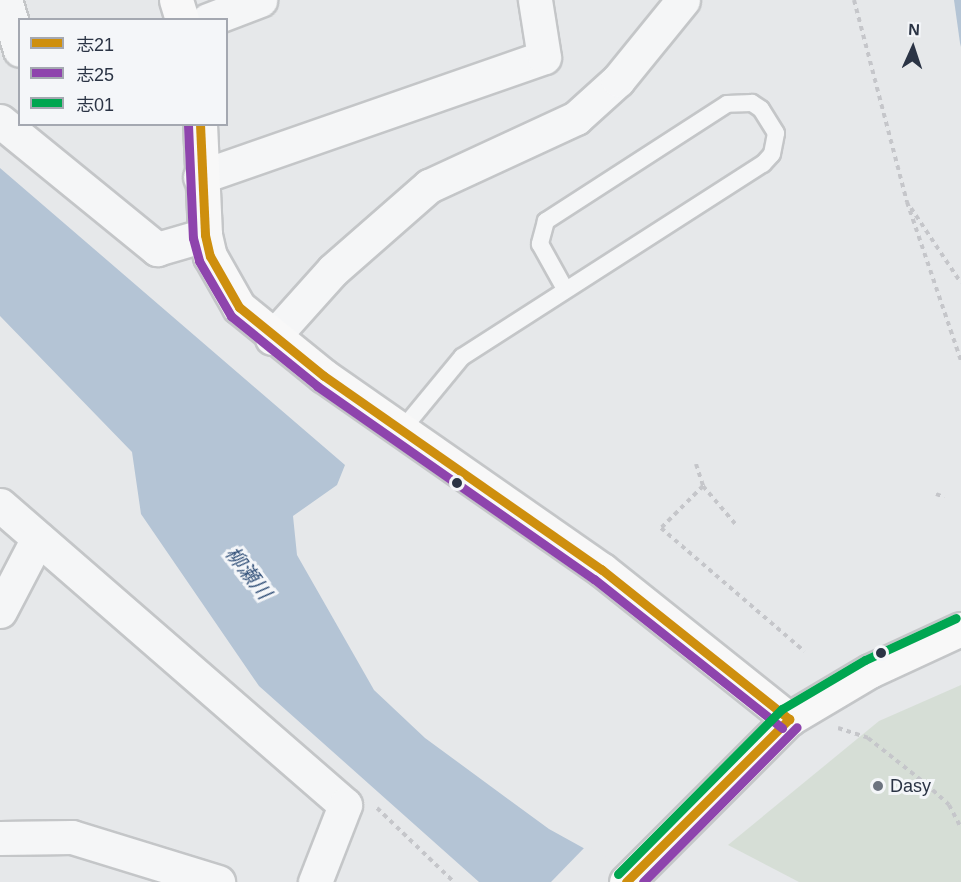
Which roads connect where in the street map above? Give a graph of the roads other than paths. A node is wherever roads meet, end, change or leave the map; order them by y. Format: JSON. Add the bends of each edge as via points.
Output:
{"nodes":[{"id":1,"x":5,"y":0,"type":"edge"},
{"id":2,"x":176,"y":0,"type":"edge"},
{"id":3,"x":260,"y":0,"type":"edge"},
{"id":4,"x":535,"y":0,"type":"edge"},
{"id":5,"x":683,"y":0,"type":"edge"},
{"id":6,"x":181,"y":18,"type":"edge"},
{"id":7,"x":213,"y":18,"type":"edge"},
{"id":8,"x":18,"y":43,"type":"edge"},
{"id":9,"x":0,"y":121,"type":"edge"},
{"id":10,"x":200,"y":126,"type":"edge"},
{"id":11,"x":38,"y":138,"type":"edge"},
{"id":12,"x":200,"y":177,"type":"junction"},
{"id":13,"x":205,"y":235,"type":"junction"},
{"id":14,"x":565,"y":289,"type":"junction"},
{"id":15,"x":272,"y":338,"type":"junction"},
{"id":16,"x":401,"y":431,"type":"junction"},
{"id":17,"x":0,"y":505,"type":"edge"},
{"id":18,"x":38,"y":538,"type":"junction"},
{"id":19,"x":0,"y":611,"type":"edge"},
{"id":20,"x":961,"y":629,"type":"edge"},
{"id":21,"x":789,"y":719,"type":"junction"},
{"id":22,"x":0,"y":838,"type":"edge"},
{"id":23,"x":218,"y":882,"type":"edge"},
{"id":24,"x":315,"y":882,"type":"edge"},
{"id":25,"x":626,"y":882,"type":"edge"}],
"edges":[{"from":1,"to":8,"type":"street"},
{"from":2,"to":6,"type":"main road"},
{"from":3,"to":7,"type":"street"},
{"from":4,"to":12,"type":"street","via":[[544,57]]},
{"from":5,"to":15,"type":"street","via":[[618,80],[576,118],[429,186],[333,270]]},
{"from":9,"to":11,"type":"street"},
{"from":10,"to":12,"type":"main road"},
{"from":11,"to":13,"type":"street","via":[[158,249]]},
{"from":12,"to":13,"type":"main road"},
{"from":13,"to":15,"type":"main road","via":[[223,284]]},
{"from":14,"to":14,"type":"lane","via":[[540,244],[546,221],[727,104],[752,103],[761,110],[776,133],[772,154],[763,164]]},
{"from":14,"to":16,"type":"lane","via":[[462,357]]},
{"from":15,"to":16,"type":"main road"},
{"from":16,"to":21,"type":"main road","via":[[601,568]]},
{"from":17,"to":18,"type":"street"},
{"from":18,"to":19,"type":"street"},
{"from":18,"to":24,"type":"street","via":[[345,805]]},
{"from":20,"to":21,"type":"main road"},
{"from":21,"to":25,"type":"main road"},
{"from":22,"to":23,"type":"street","via":[[72,837]]}]}
